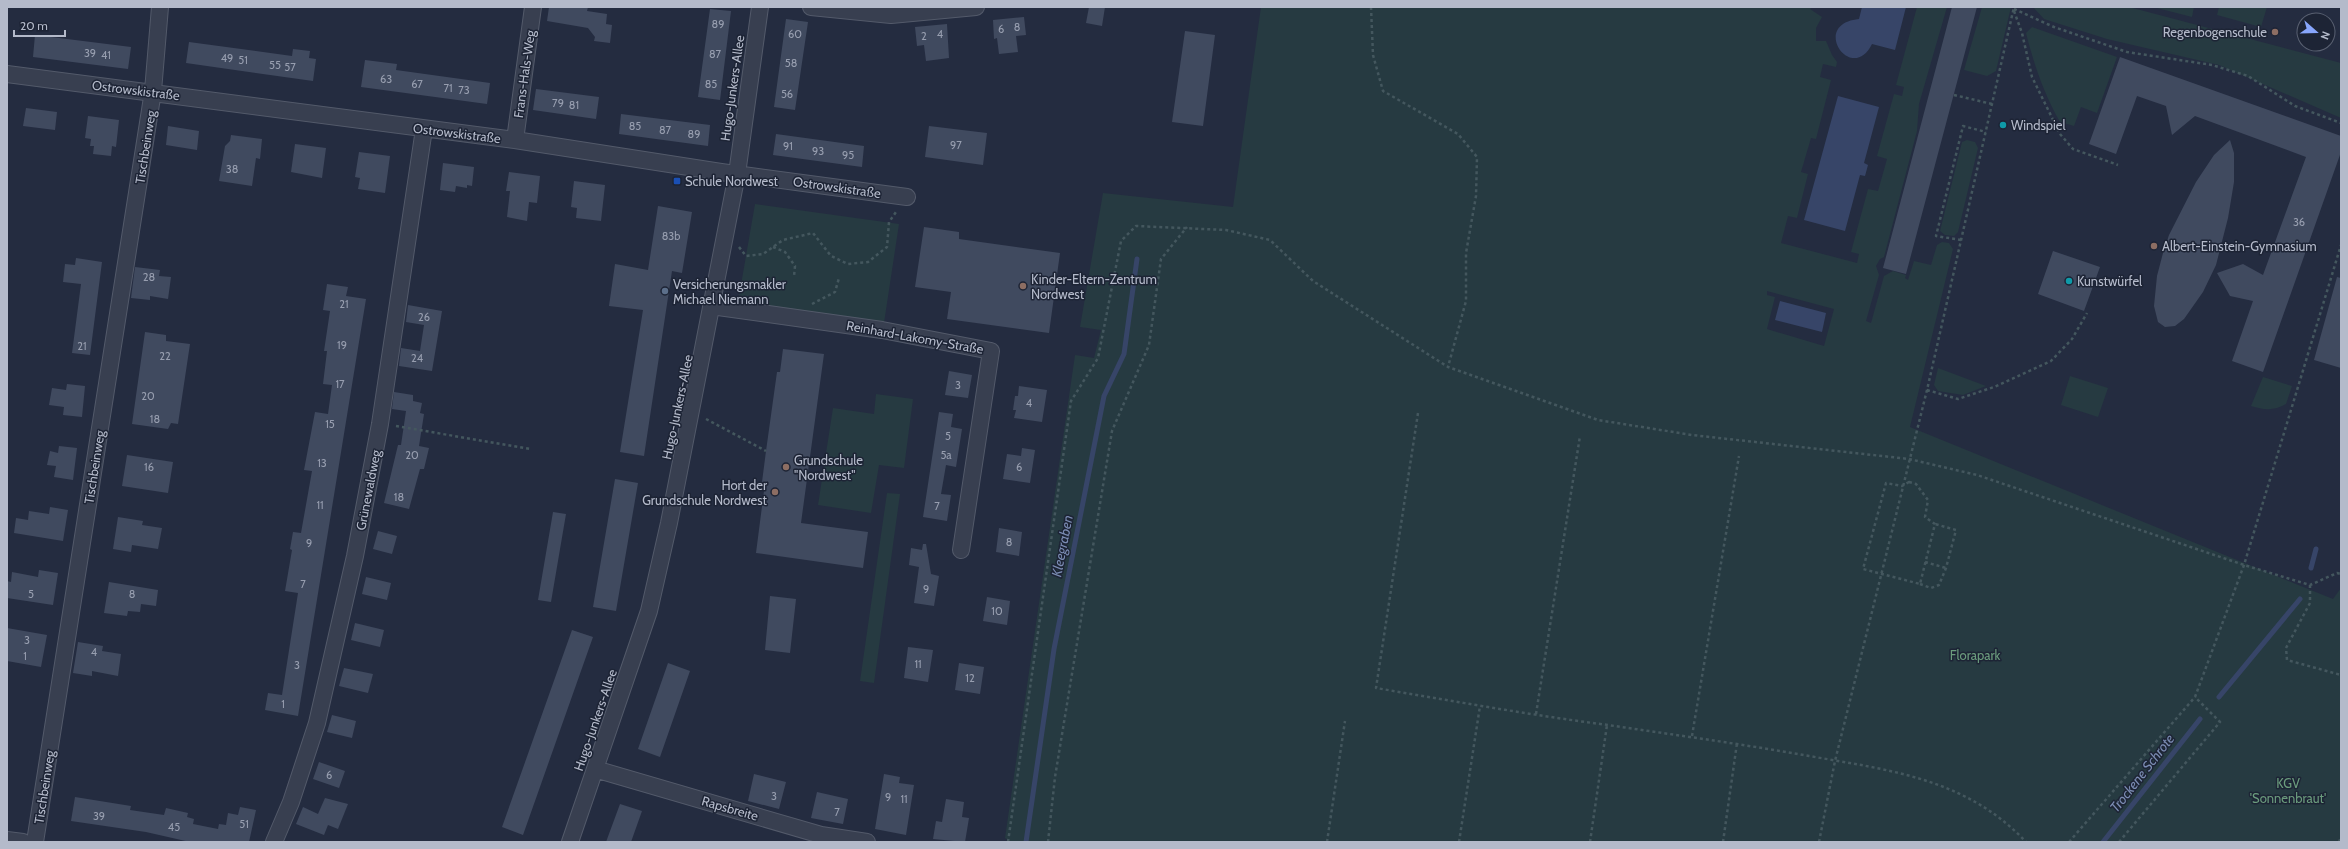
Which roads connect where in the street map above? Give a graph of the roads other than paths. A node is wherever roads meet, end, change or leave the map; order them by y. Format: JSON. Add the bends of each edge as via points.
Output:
{"nodes":[{"id":1,"x":160,"y":7,"type":"edge"},
{"id":2,"x":533,"y":7,"type":"edge"},
{"id":3,"x":760,"y":7,"type":"edge"},
{"id":4,"x":811,"y":7,"type":"edge"},
{"id":5,"x":976,"y":7,"type":"edge"},
{"id":6,"x":7,"y":74,"type":"edge"},
{"id":7,"x":153,"y":91,"type":"junction"},
{"id":8,"x":424,"y":129,"type":"junction"},
{"id":9,"x":515,"y":140,"type":"junction"},
{"id":10,"x":737,"y":174,"type":"junction"},
{"id":11,"x":906,"y":197,"type":"road end"},
{"id":12,"x":710,"y":306,"type":"junction"},
{"id":13,"x":961,"y":550,"type":"dead end"},
{"id":14,"x":596,"y":769,"type":"junction"},
{"id":15,"x":819,"y":838,"type":"edge"},
{"id":16,"x":7,"y":840,"type":"edge"},
{"id":17,"x":23,"y":842,"type":"edge"},
{"id":18,"x":35,"y":842,"type":"edge"},
{"id":19,"x":274,"y":842,"type":"edge"},
{"id":20,"x":570,"y":842,"type":"edge"},
{"id":21,"x":866,"y":842,"type":"edge"}],
"edges":[{"from":1,"to":7,"type":"street","name":"Tischbeinweg"},
{"from":2,"to":9,"type":"street","name":"Frans-Hals-Weg"},
{"from":3,"to":10,"type":"street","name":"Hugo-Junkers-Allee"},
{"from":4,"to":5,"type":"street","via":[[891,15]]},
{"from":6,"to":7,"type":"street","name":"Ostrowskistraße"},
{"from":7,"to":8,"type":"street","name":"Ostrowskistraße"},
{"from":7,"to":18,"type":"street","name":"Tischbeinweg"},
{"from":8,"to":9,"type":"street","name":"Ostrowskistraße"},
{"from":8,"to":19,"type":"street","name":"Grünewaldweg","via":[[380,424],[355,556],[317,723],[291,802]]},
{"from":9,"to":10,"type":"street","name":"Ostrowskistraße"},
{"from":10,"to":11,"type":"street","name":"Ostrowskistraße"},
{"from":10,"to":12,"type":"street","name":"Hugo-Junkers-Allee"},
{"from":12,"to":13,"type":"street","name":"Reinhard-Lakomy-Straße","via":[[882,330],[991,351]]},
{"from":12,"to":14,"type":"street","name":"Hugo-Junkers-Allee","via":[[669,523],[648,612]]},
{"from":14,"to":15,"type":"street","name":"Rapsbreite"},
{"from":14,"to":20,"type":"street","name":"Hugo-Junkers-Allee"},
{"from":15,"to":21,"type":"street","name":"Rapsbreite"},
{"from":16,"to":17,"type":"street"}]}
